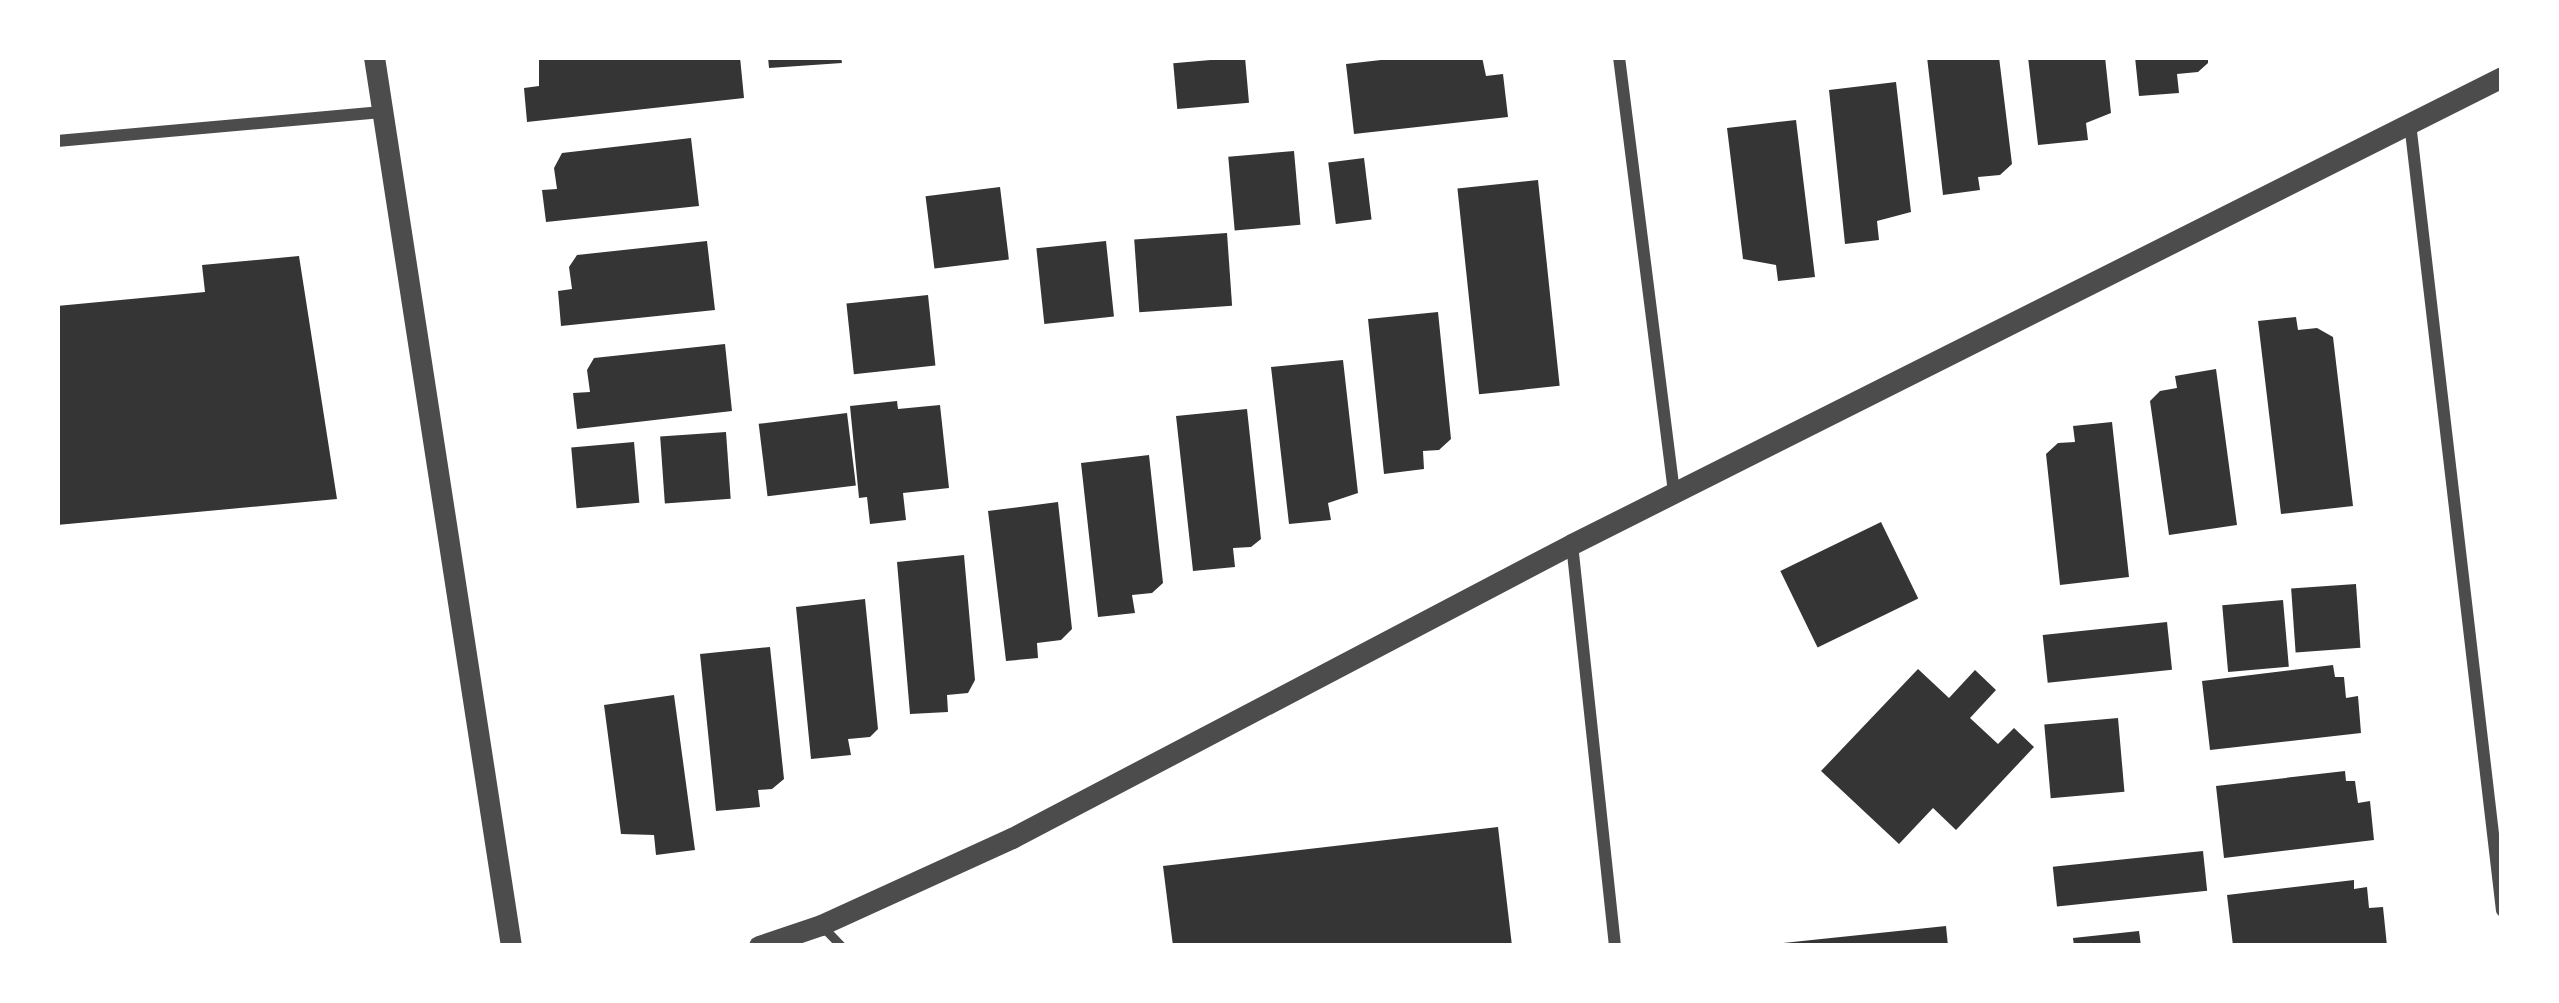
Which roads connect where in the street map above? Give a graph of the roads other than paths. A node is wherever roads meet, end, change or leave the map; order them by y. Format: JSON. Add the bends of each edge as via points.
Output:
{"nodes":[{"id":1,"x":374,"y":57,"type":"edge"},
{"id":2,"x":1619,"y":57,"type":"edge"},
{"id":3,"x":2502,"y":77,"type":"edge"},
{"id":4,"x":382,"y":112,"type":"junction"},
{"id":5,"x":2410,"y":123,"type":"junction"},
{"id":6,"x":57,"y":141,"type":"edge"},
{"id":7,"x":1674,"y":493,"type":"junction"},
{"id":8,"x":1571,"y":544,"type":"junction"},
{"id":9,"x":2502,"y":911,"type":"edge"},
{"id":10,"x":821,"y":925,"type":"junction"},
{"id":11,"x":511,"y":946,"type":"edge"},
{"id":12,"x":759,"y":946,"type":"edge"},
{"id":13,"x":841,"y":946,"type":"edge"},
{"id":14,"x":1615,"y":946,"type":"edge"}],
"edges":[{"from":1,"to":4,"type":"street"},
{"from":2,"to":7,"type":"street"},
{"from":3,"to":5,"type":"street"},
{"from":4,"to":6,"type":"street"},
{"from":4,"to":11,"type":"street"},
{"from":5,"to":7,"type":"street"},
{"from":5,"to":9,"type":"street"},
{"from":7,"to":8,"type":"street"},
{"from":8,"to":10,"type":"street","via":[[1012,838]]},
{"from":8,"to":14,"type":"street"},
{"from":10,"to":12,"type":"street"},
{"from":10,"to":13,"type":"lane"}]}
